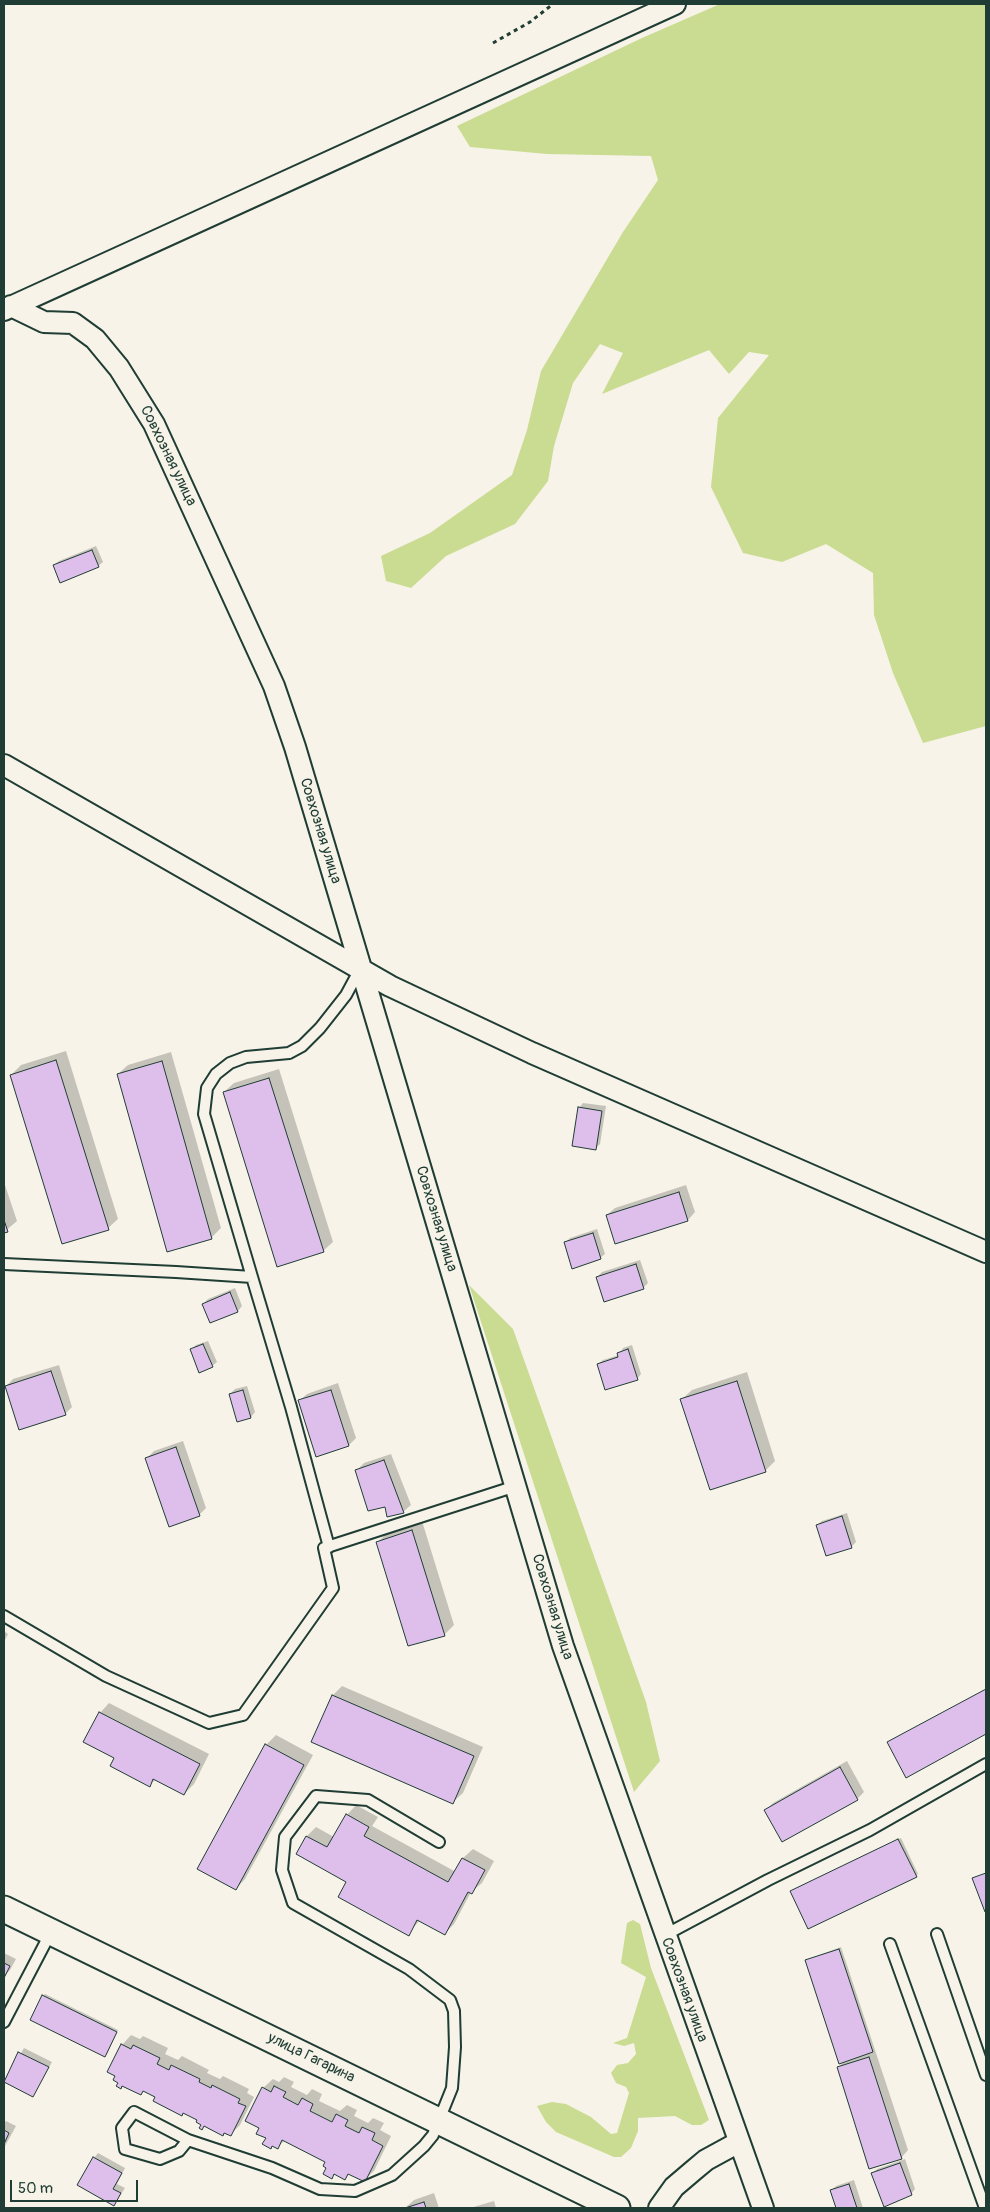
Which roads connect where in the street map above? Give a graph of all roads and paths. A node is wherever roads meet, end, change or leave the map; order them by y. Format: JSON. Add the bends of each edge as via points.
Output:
{"nodes":[{"id":1,"x":553,"y":4,"type":"edge"},
{"id":2,"x":675,"y":4,"type":"edge"},
{"id":3,"x":492,"y":43,"type":"dead end"},
{"id":4,"x":7,"y":308,"type":"edge"},
{"id":5,"x":4,"y":765,"type":"edge"},
{"id":6,"x":361,"y":969,"type":"junction"},
{"id":7,"x":986,"y":1252,"type":"edge"},
{"id":8,"x":4,"y":1264,"type":"edge"},
{"id":9,"x":252,"y":1277,"type":"junction"},
{"id":10,"x":516,"y":1486,"type":"junction"},
{"id":11,"x":329,"y":1547,"type":"junction"},
{"id":12,"x":4,"y":1616,"type":"edge"},
{"id":13,"x":986,"y":1764,"type":"edge"},
{"id":14,"x":440,"y":1842,"type":"dead end"},
{"id":15,"x":4,"y":1909,"type":"edge"},
{"id":16,"x":51,"y":1932,"type":"junction"},
{"id":17,"x":937,"y":1934,"type":"dead end"},
{"id":18,"x":665,"y":1935,"type":"junction"},
{"id":19,"x":890,"y":1944,"type":"dead end"},
{"id":20,"x":4,"y":2022,"type":"edge"},
{"id":21,"x":986,"y":2075,"type":"edge"},
{"id":22,"x":439,"y":2120,"type":"junction"},
{"id":23,"x":188,"y":2140,"type":"junction"},
{"id":24,"x":739,"y":2142,"type":"junction"},
{"id":25,"x":617,"y":2208,"type":"edge"},
{"id":26,"x":660,"y":2208,"type":"edge"},
{"id":27,"x":763,"y":2208,"type":"edge"},
{"id":28,"x":985,"y":2208,"type":"edge"}],
"edges":[{"from":1,"to":3,"type":"path","via":[[530,22]]},
{"from":2,"to":4,"type":"street"},
{"from":4,"to":6,"type":"street","name":"Совхозная улица","via":[[44,322],[66,321],[81,327],[119,368],[154,424],[274,686]]},
{"from":5,"to":6,"type":"street"},
{"from":6,"to":7,"type":"street","via":[[474,1026]]},
{"from":6,"to":9,"type":"lane","via":[[346,996],[302,1046],[284,1055],[246,1057],[230,1063],[206,1088],[204,1114]]},
{"from":6,"to":10,"type":"street","name":"Совхозная улица"},
{"from":8,"to":9,"type":"lane"},
{"from":9,"to":11,"type":"lane"},
{"from":10,"to":11,"type":"lane"},
{"from":10,"to":18,"type":"street","name":"Совхозная улица","via":[[563,1646]]},
{"from":11,"to":12,"type":"lane","via":[[324,1548],[333,1588],[243,1715],[209,1723],[106,1676]]},
{"from":13,"to":18,"type":"lane","via":[[870,1830]]},
{"from":14,"to":22,"type":"lane","via":[[368,1800],[316,1796],[285,1837],[282,1870],[293,1903],[409,1969],[450,2000],[454,2011],[455,2047],[452,2088]]},
{"from":15,"to":16,"type":"street","name":"улица Гагарина"},
{"from":16,"to":20,"type":"lane"},
{"from":16,"to":22,"type":"street","name":"улица Гагарина"},
{"from":17,"to":21,"type":"lane"},
{"from":18,"to":24,"type":"street","name":"Совхозная улица"},
{"from":19,"to":28,"type":"lane"},
{"from":22,"to":23,"type":"lane","via":[[424,2146],[392,2175],[356,2191],[320,2189],[272,2168]]},
{"from":22,"to":25,"type":"street","name":"улица Гагарина"},
{"from":23,"to":23,"type":"lane","via":[[179,2151],[160,2159],[125,2149],[122,2128],[134,2112]]},
{"from":24,"to":26,"type":"street","via":[[706,2160],[674,2187]]},
{"from":24,"to":27,"type":"street","name":"Совхозная улица"}]}
